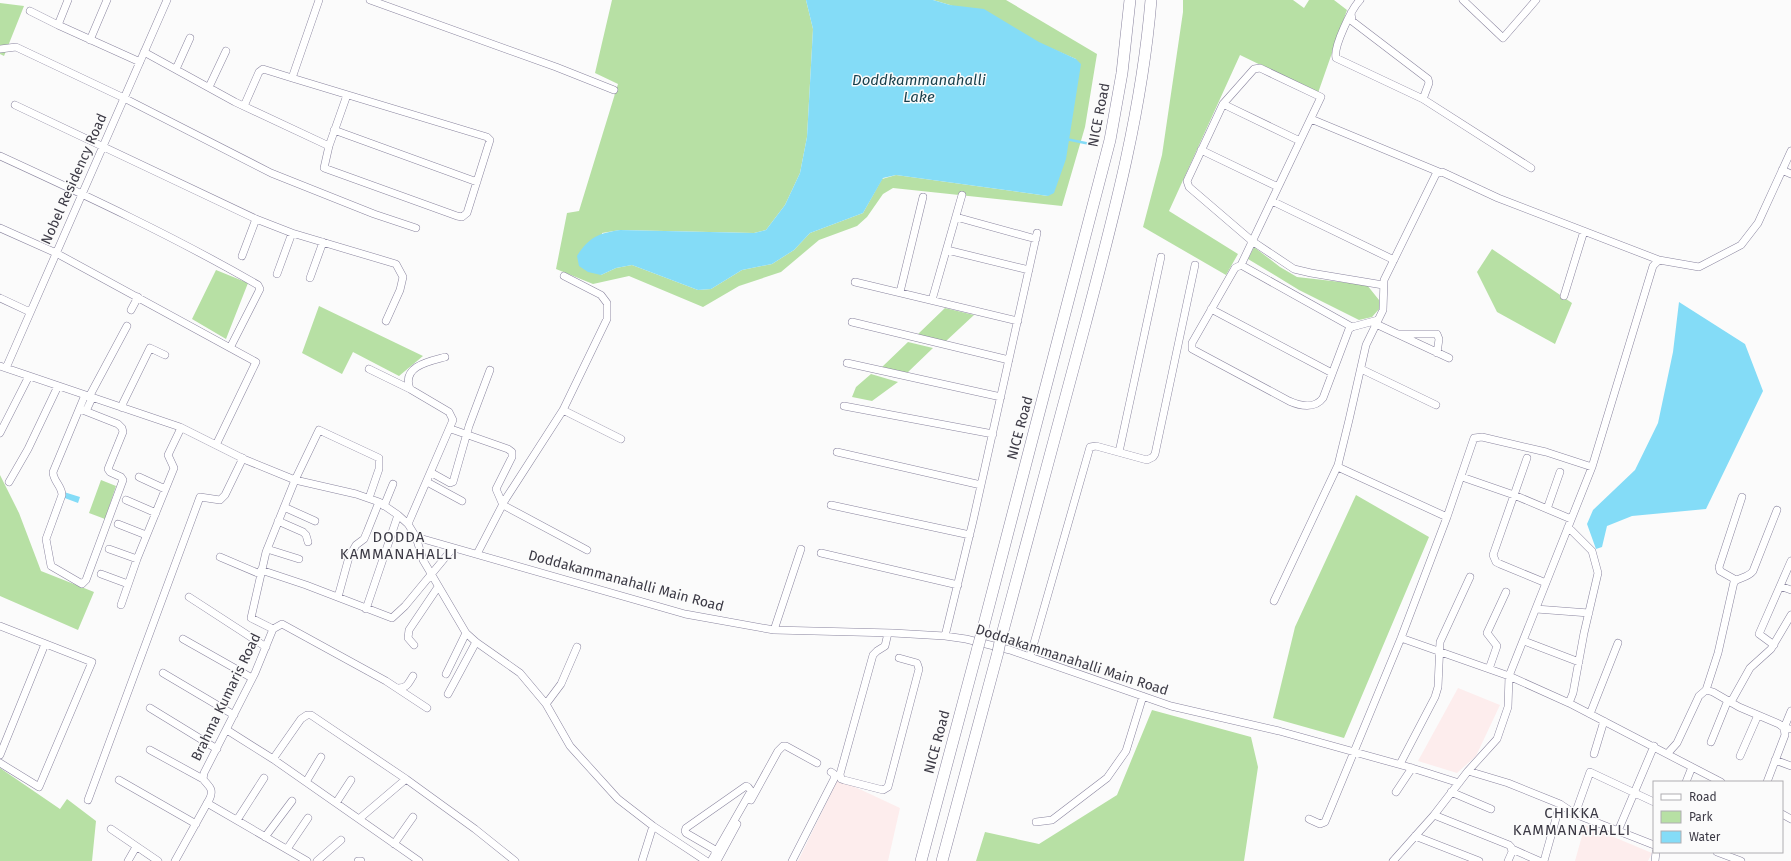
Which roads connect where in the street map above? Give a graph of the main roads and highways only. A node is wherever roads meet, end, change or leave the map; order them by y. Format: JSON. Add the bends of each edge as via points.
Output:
{"nodes":[{"id":1,"x":1130,"y":0,"type":"edge"},
{"id":2,"x":1151,"y":0,"type":"edge"},
{"id":3,"x":921,"y":861,"type":"edge"},
{"id":4,"x":942,"y":861,"type":"edge"}],
"edges":[{"from":1,"to":3,"type":"highway","name":"NICE Road","via":[[1122,73],[1110,140]]},
{"from":2,"to":4,"type":"highway","via":[[1144,68],[1132,140]]}]}
